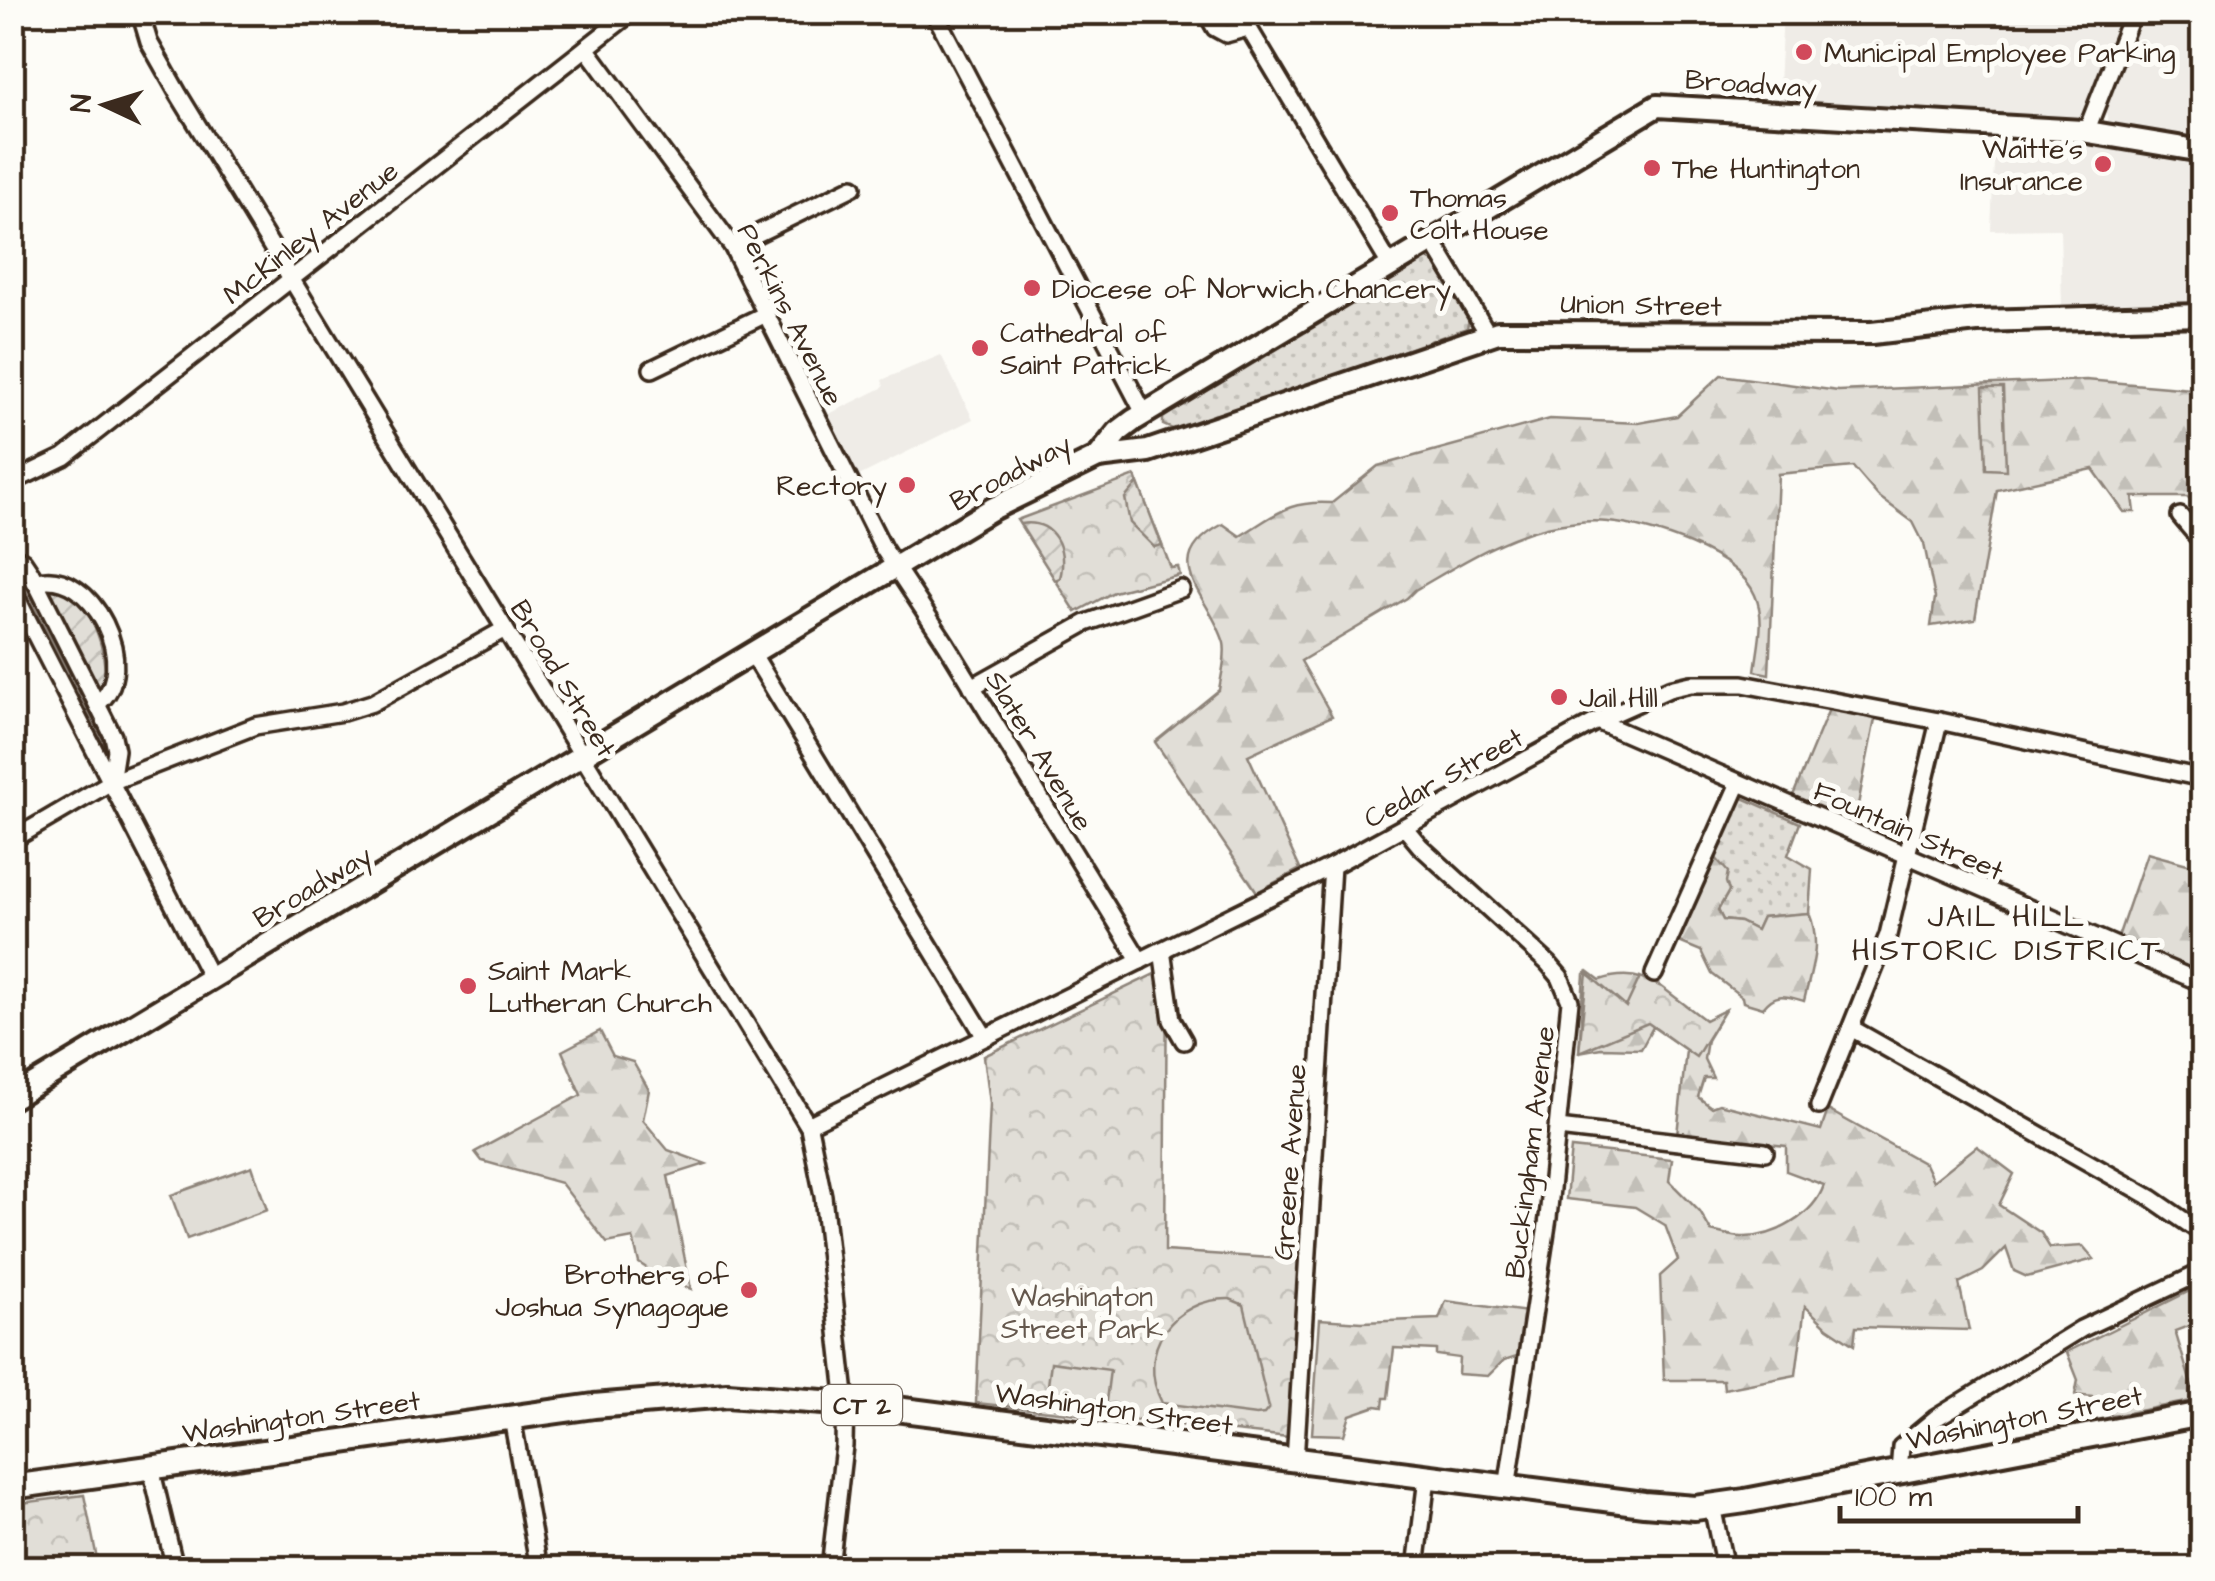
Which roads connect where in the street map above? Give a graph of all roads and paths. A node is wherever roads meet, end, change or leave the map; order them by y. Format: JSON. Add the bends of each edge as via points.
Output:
{"nodes":[{"id":1,"x":140,"y":12,"type":"edge"},
{"id":2,"x":632,"y":12,"type":"edge"},
{"id":3,"x":934,"y":12,"type":"edge"},
{"id":4,"x":1206,"y":12,"type":"edge"},
{"id":5,"x":1239,"y":12,"type":"edge"},
{"id":6,"x":2133,"y":12,"type":"edge"},
{"id":7,"x":613,"y":18,"type":"edge"},
{"id":8,"x":1248,"y":28,"type":"junction"},
{"id":9,"x":586,"y":48,"type":"junction"},
{"id":10,"x":2086,"y":132,"type":"junction"},
{"id":11,"x":2202,"y":150,"type":"edge"},
{"id":12,"x":853,"y":187,"type":"dead end"},
{"id":13,"x":1432,"y":240,"type":"junction"},
{"id":14,"x":732,"y":246,"type":"junction"},
{"id":15,"x":1390,"y":266,"type":"junction"},
{"id":16,"x":291,"y":278,"type":"junction"},
{"id":17,"x":766,"y":314,"type":"junction"},
{"id":18,"x":2202,"y":315,"type":"edge"},
{"id":19,"x":1488,"y":334,"type":"junction"},
{"id":20,"x":652,"y":369,"type":"dead end"},
{"id":21,"x":1144,"y":414,"type":"junction"},
{"id":22,"x":1098,"y":457,"type":"junction"},
{"id":23,"x":12,"y":482,"type":"edge"},
{"id":24,"x":2180,"y":516,"type":"dead end"},
{"id":25,"x":2202,"y":542,"type":"edge"},
{"id":26,"x":12,"y":556,"type":"edge"},
{"id":27,"x":895,"y":567,"type":"junction"},
{"id":28,"x":36,"y":582,"type":"junction"},
{"id":29,"x":1181,"y":589,"type":"dead end"},
{"id":30,"x":12,"y":590,"type":"edge"},
{"id":31,"x":505,"y":629,"type":"junction"},
{"id":32,"x":752,"y":653,"type":"junction"},
{"id":33,"x":972,"y":687,"type":"junction"},
{"id":34,"x":97,"y":704,"type":"junction"},
{"id":35,"x":1597,"y":721,"type":"junction"},
{"id":36,"x":1939,"y":721,"type":"junction"},
{"id":37,"x":582,"y":756,"type":"junction"},
{"id":38,"x":2202,"y":778,"type":"edge"},
{"id":39,"x":111,"y":782,"type":"junction"},
{"id":40,"x":1739,"y":783,"type":"junction"},
{"id":41,"x":1405,"y":828,"type":"junction"},
{"id":42,"x":12,"y":840,"type":"edge"},
{"id":43,"x":1908,"y":856,"type":"junction"},
{"id":44,"x":1332,"y":866,"type":"junction"},
{"id":45,"x":1162,"y":950,"type":"junction"},
{"id":46,"x":1140,"y":961,"type":"junction"},
{"id":47,"x":1654,"y":974,"type":"dead end"},
{"id":48,"x":211,"y":978,"type":"junction"},
{"id":49,"x":2202,"y":983,"type":"edge"},
{"id":50,"x":1852,"y":1028,"type":"junction"},
{"id":51,"x":985,"y":1037,"type":"junction"},
{"id":52,"x":1184,"y":1041,"type":"dead end"},
{"id":53,"x":12,"y":1098,"type":"edge"},
{"id":54,"x":1819,"y":1106,"type":"dead end"},
{"id":55,"x":808,"y":1125,"type":"junction"},
{"id":56,"x":1558,"y":1128,"type":"junction"},
{"id":57,"x":1765,"y":1152,"type":"dead end"},
{"id":58,"x":2202,"y":1233,"type":"edge"},
{"id":59,"x":2202,"y":1272,"type":"edge"},
{"id":60,"x":845,"y":1403,"type":"junction"},
{"id":61,"x":2202,"y":1414,"type":"edge"},
{"id":62,"x":512,"y":1418,"type":"junction"},
{"id":63,"x":1295,"y":1462,"type":"junction"},
{"id":64,"x":151,"y":1468,"type":"junction"},
{"id":65,"x":1899,"y":1472,"type":"junction"},
{"id":66,"x":1427,"y":1478,"type":"junction"},
{"id":67,"x":12,"y":1487,"type":"edge"},
{"id":68,"x":1507,"y":1488,"type":"junction"},
{"id":69,"x":1712,"y":1506,"type":"junction"},
{"id":70,"x":175,"y":1568,"type":"edge"},
{"id":71,"x":539,"y":1568,"type":"edge"},
{"id":72,"x":830,"y":1568,"type":"edge"},
{"id":73,"x":1416,"y":1568,"type":"edge"},
{"id":74,"x":1725,"y":1568,"type":"edge"}],
"edges":[{"from":1,"to":16,"type":"street","name":"Broad Street","via":[[152,50]]},
{"from":2,"to":7,"type":"street","name":"McKinley Avenue"},
{"from":3,"to":21,"type":"street"},
{"from":4,"to":8,"type":"street","via":[[1226,34]]},
{"from":5,"to":8,"type":"street"},
{"from":6,"to":10,"type":"street"},
{"from":7,"to":9,"type":"street","name":"McKinley Avenue"},
{"from":8,"to":15,"type":"street"},
{"from":9,"to":14,"type":"street","name":"Perkins Avenue"},
{"from":9,"to":16,"type":"street","name":"McKinley Avenue"},
{"from":10,"to":11,"type":"main road","name":"Broadway"},
{"from":10,"to":13,"type":"main road","name":"Broadway","via":[[1658,106]]},
{"from":12,"to":14,"type":"street"},
{"from":13,"to":15,"type":"main road","name":"Broadway"},
{"from":13,"to":19,"type":"street"},
{"from":14,"to":17,"type":"street","name":"Perkins Avenue"},
{"from":15,"to":21,"type":"main road","name":"Broadway"},
{"from":16,"to":23,"type":"street","name":"McKinley Avenue","via":[[64,457]]},
{"from":16,"to":31,"type":"street","name":"Broad Street"},
{"from":17,"to":20,"type":"street"},
{"from":17,"to":27,"type":"street","name":"Perkins Avenue"},
{"from":18,"to":19,"type":"main road","name":"Union Street","via":[[1981,321],[1872,333]]},
{"from":19,"to":22,"type":"main road","name":"Union Street","via":[[1148,451]]},
{"from":21,"to":22,"type":"main road","name":"Broadway"},
{"from":22,"to":27,"type":"main road","name":"Broadway","via":[[992,508]]},
{"from":24,"to":25,"type":"street"},
{"from":26,"to":28,"type":"street"},
{"from":27,"to":32,"type":"main road","name":"Broadway"},
{"from":27,"to":33,"type":"street","name":"Slater Avenue"},
{"from":28,"to":34,"type":"street"},
{"from":28,"to":34,"type":"street","via":[[68,584],[104,623],[114,672]]},
{"from":29,"to":33,"type":"street","via":[[1086,623]]},
{"from":30,"to":39,"type":"street"},
{"from":31,"to":37,"type":"street","name":"Broad Street"},
{"from":31,"to":39,"type":"street","via":[[372,703],[255,726]]},
{"from":32,"to":37,"type":"main road","name":"Broadway"},
{"from":32,"to":51,"type":"street"},
{"from":33,"to":46,"type":"street","name":"Slater Avenue"},
{"from":34,"to":39,"type":"street","via":[[115,742]]},
{"from":35,"to":36,"type":"street","name":"Cedar Street","via":[[1669,689],[1718,682]]},
{"from":35,"to":40,"type":"street","name":"Fountain Street"},
{"from":35,"to":41,"type":"street","name":"Cedar Street"},
{"from":36,"to":38,"type":"street","name":"Cedar Street"},
{"from":36,"to":43,"type":"street"},
{"from":37,"to":48,"type":"main road","name":"Broadway"},
{"from":37,"to":55,"type":"street","name":"Broad Street"},
{"from":39,"to":42,"type":"street"},
{"from":39,"to":48,"type":"street"},
{"from":40,"to":43,"type":"street","name":"Fountain Street"},
{"from":40,"to":47,"type":"street"},
{"from":41,"to":44,"type":"street","name":"Cedar Street"},
{"from":41,"to":56,"type":"street","name":"Buckingham Avenue","via":[[1564,984],[1570,1012]]},
{"from":43,"to":49,"type":"street","name":"Fountain Street"},
{"from":43,"to":50,"type":"street","via":[[1888,936]]},
{"from":44,"to":45,"type":"street","name":"Cedar Street"},
{"from":44,"to":63,"type":"street","name":"Greene Avenue"},
{"from":45,"to":46,"type":"street","name":"Cedar Street"},
{"from":45,"to":52,"type":"street","via":[[1172,1020]]},
{"from":46,"to":51,"type":"street","name":"Cedar Street"},
{"from":48,"to":53,"type":"main road","name":"Broadway"},
{"from":50,"to":54,"type":"street"},
{"from":50,"to":58,"type":"street"},
{"from":51,"to":55,"type":"street","name":"Cedar Street"},
{"from":55,"to":60,"type":"street","name":"Broad Street","via":[[823,1196]]},
{"from":56,"to":57,"type":"street"},
{"from":56,"to":68,"type":"street","name":"Buckingham Avenue"},
{"from":59,"to":65,"type":"street","via":[[2093,1322],[1936,1418],[1901,1448]]},
{"from":60,"to":62,"type":"highway","name":"Washington Street","number":"CT 2","via":[[702,1396]]},
{"from":60,"to":63,"type":"highway","name":"Washington Street","number":"CT 2"},
{"from":60,"to":72,"type":"street","name":"Broad Street"},
{"from":61,"to":65,"type":"highway","name":"Washington Street","number":"CT 2"},
{"from":62,"to":64,"type":"highway","name":"Washington Street","number":"CT 2"},
{"from":62,"to":71,"type":"street"},
{"from":63,"to":66,"type":"highway","name":"Washington Street","number":"CT 2"},
{"from":64,"to":67,"type":"highway","name":"Washington Street","number":"CT 2"},
{"from":64,"to":70,"type":"street"},
{"from":65,"to":69,"type":"highway","name":"Washington Street","number":"CT 2"},
{"from":66,"to":68,"type":"highway","name":"Washington Street","number":"CT 2"},
{"from":66,"to":73,"type":"street"},
{"from":68,"to":69,"type":"highway","name":"Washington Street","number":"CT 2"},
{"from":69,"to":74,"type":"street"}]}
